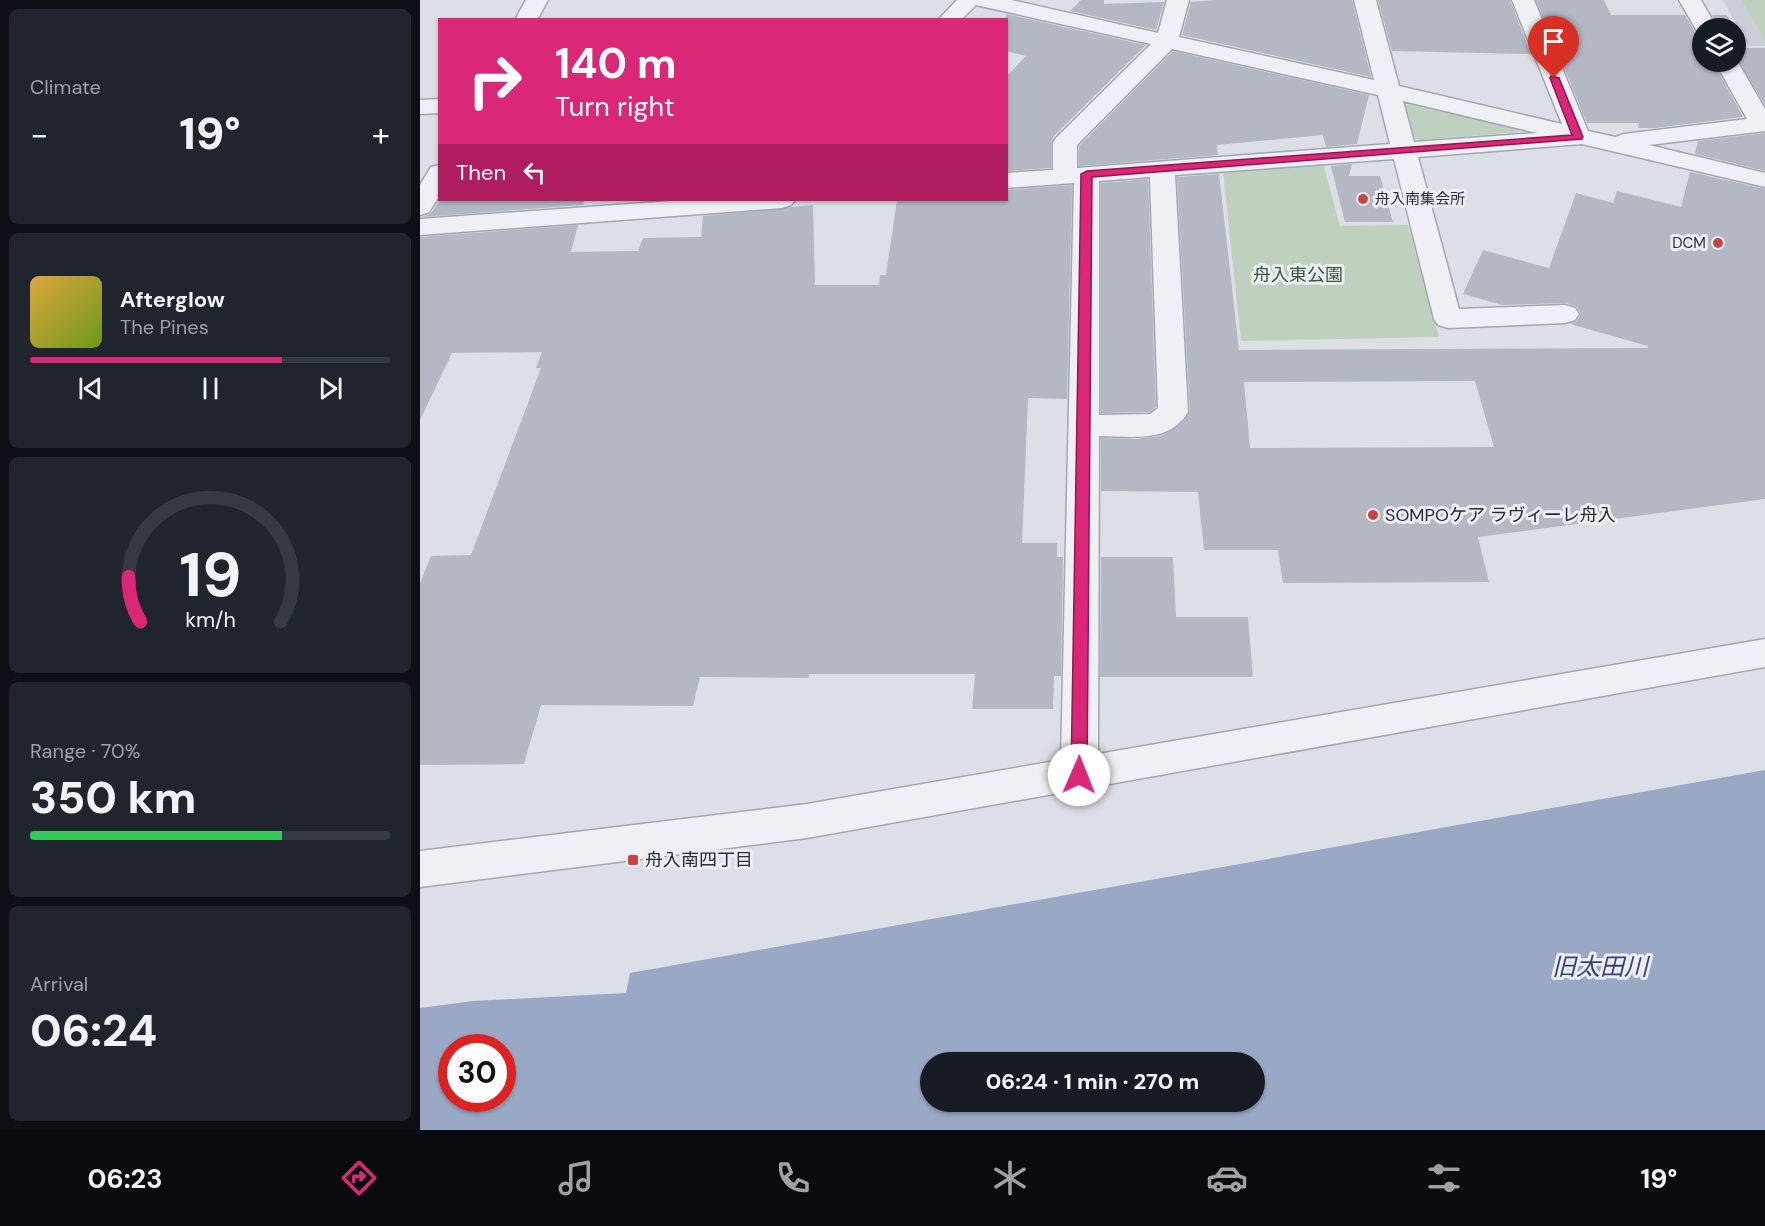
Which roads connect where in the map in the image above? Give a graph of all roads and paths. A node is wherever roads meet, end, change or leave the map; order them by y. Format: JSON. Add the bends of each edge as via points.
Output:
{"nodes":[{"id":1,"x":537,"y":0,"type":"edge"},
{"id":2,"x":969,"y":0,"type":"edge"},
{"id":3,"x":982,"y":0,"type":"edge"},
{"id":4,"x":1178,"y":0,"type":"edge"},
{"id":5,"x":1365,"y":0,"type":"edge"},
{"id":6,"x":1522,"y":0,"type":"edge"},
{"id":7,"x":1690,"y":0,"type":"edge"},
{"id":8,"x":527,"y":18,"type":"edge"},
{"id":9,"x":950,"y":18,"type":"edge"},
{"id":10,"x":1701,"y":18,"type":"edge"},
{"id":11,"x":1167,"y":41,"type":"junction"},
{"id":12,"x":1732,"y":72,"type":"edge"},
{"id":13,"x":1387,"y":90,"type":"junction"},
{"id":14,"x":438,"y":106,"type":"edge"},
{"id":15,"x":420,"y":107,"type":"edge"},
{"id":16,"x":1763,"y":124,"type":"edge"},
{"id":17,"x":1578,"y":137,"type":"junction"},
{"id":18,"x":1614,"y":146,"type":"junction"},
{"id":19,"x":1403,"y":152,"type":"junction"},
{"id":20,"x":1162,"y":169,"type":"junction"},
{"id":21,"x":1076,"y":175,"type":"junction"},
{"id":22,"x":438,"y":176,"type":"edge"},
{"id":23,"x":1765,"y":180,"type":"edge"},
{"id":24,"x":1008,"y":181,"type":"edge"},
{"id":25,"x":769,"y":201,"type":"edge"},
{"id":26,"x":420,"y":207,"type":"edge"},
{"id":27,"x":420,"y":227,"type":"edge"},
{"id":28,"x":1565,"y":314,"type":"dead end"},
{"id":29,"x":1084,"y":426,"type":"junction"},
{"id":30,"x":1765,"y":653,"type":"edge"},
{"id":31,"x":1079,"y":775,"type":"junction"},
{"id":32,"x":420,"y":869,"type":"edge"}],
"edges":[{"from":1,"to":8,"type":"street"},
{"from":2,"to":9,"type":"street"},
{"from":3,"to":11,"type":"street"},
{"from":4,"to":11,"type":"street"},
{"from":5,"to":13,"type":"street"},
{"from":6,"to":17,"type":"street"},
{"from":7,"to":10,"type":"street"},
{"from":11,"to":13,"type":"street"},
{"from":11,"to":21,"type":"street","via":[[1065,143]]},
{"from":12,"to":16,"type":"street"},
{"from":13,"to":17,"type":"street"},
{"from":13,"to":19,"type":"street"},
{"from":14,"to":15,"type":"street"},
{"from":16,"to":18,"type":"street","via":[[1630,139]]},
{"from":17,"to":18,"type":"street"},
{"from":17,"to":19,"type":"street"},
{"from":18,"to":23,"type":"street"},
{"from":19,"to":20,"type":"street"},
{"from":19,"to":28,"type":"street","via":[[1448,319]]},
{"from":20,"to":21,"type":"street"},
{"from":20,"to":29,"type":"street","via":[[1173,412],[1156,425]]},
{"from":21,"to":24,"type":"street"},
{"from":21,"to":29,"type":"street"},
{"from":22,"to":26,"type":"street"},
{"from":25,"to":27,"type":"street"},
{"from":29,"to":31,"type":"street"},
{"from":30,"to":31,"type":"street"},
{"from":31,"to":32,"type":"street","via":[[807,821]]}]}
